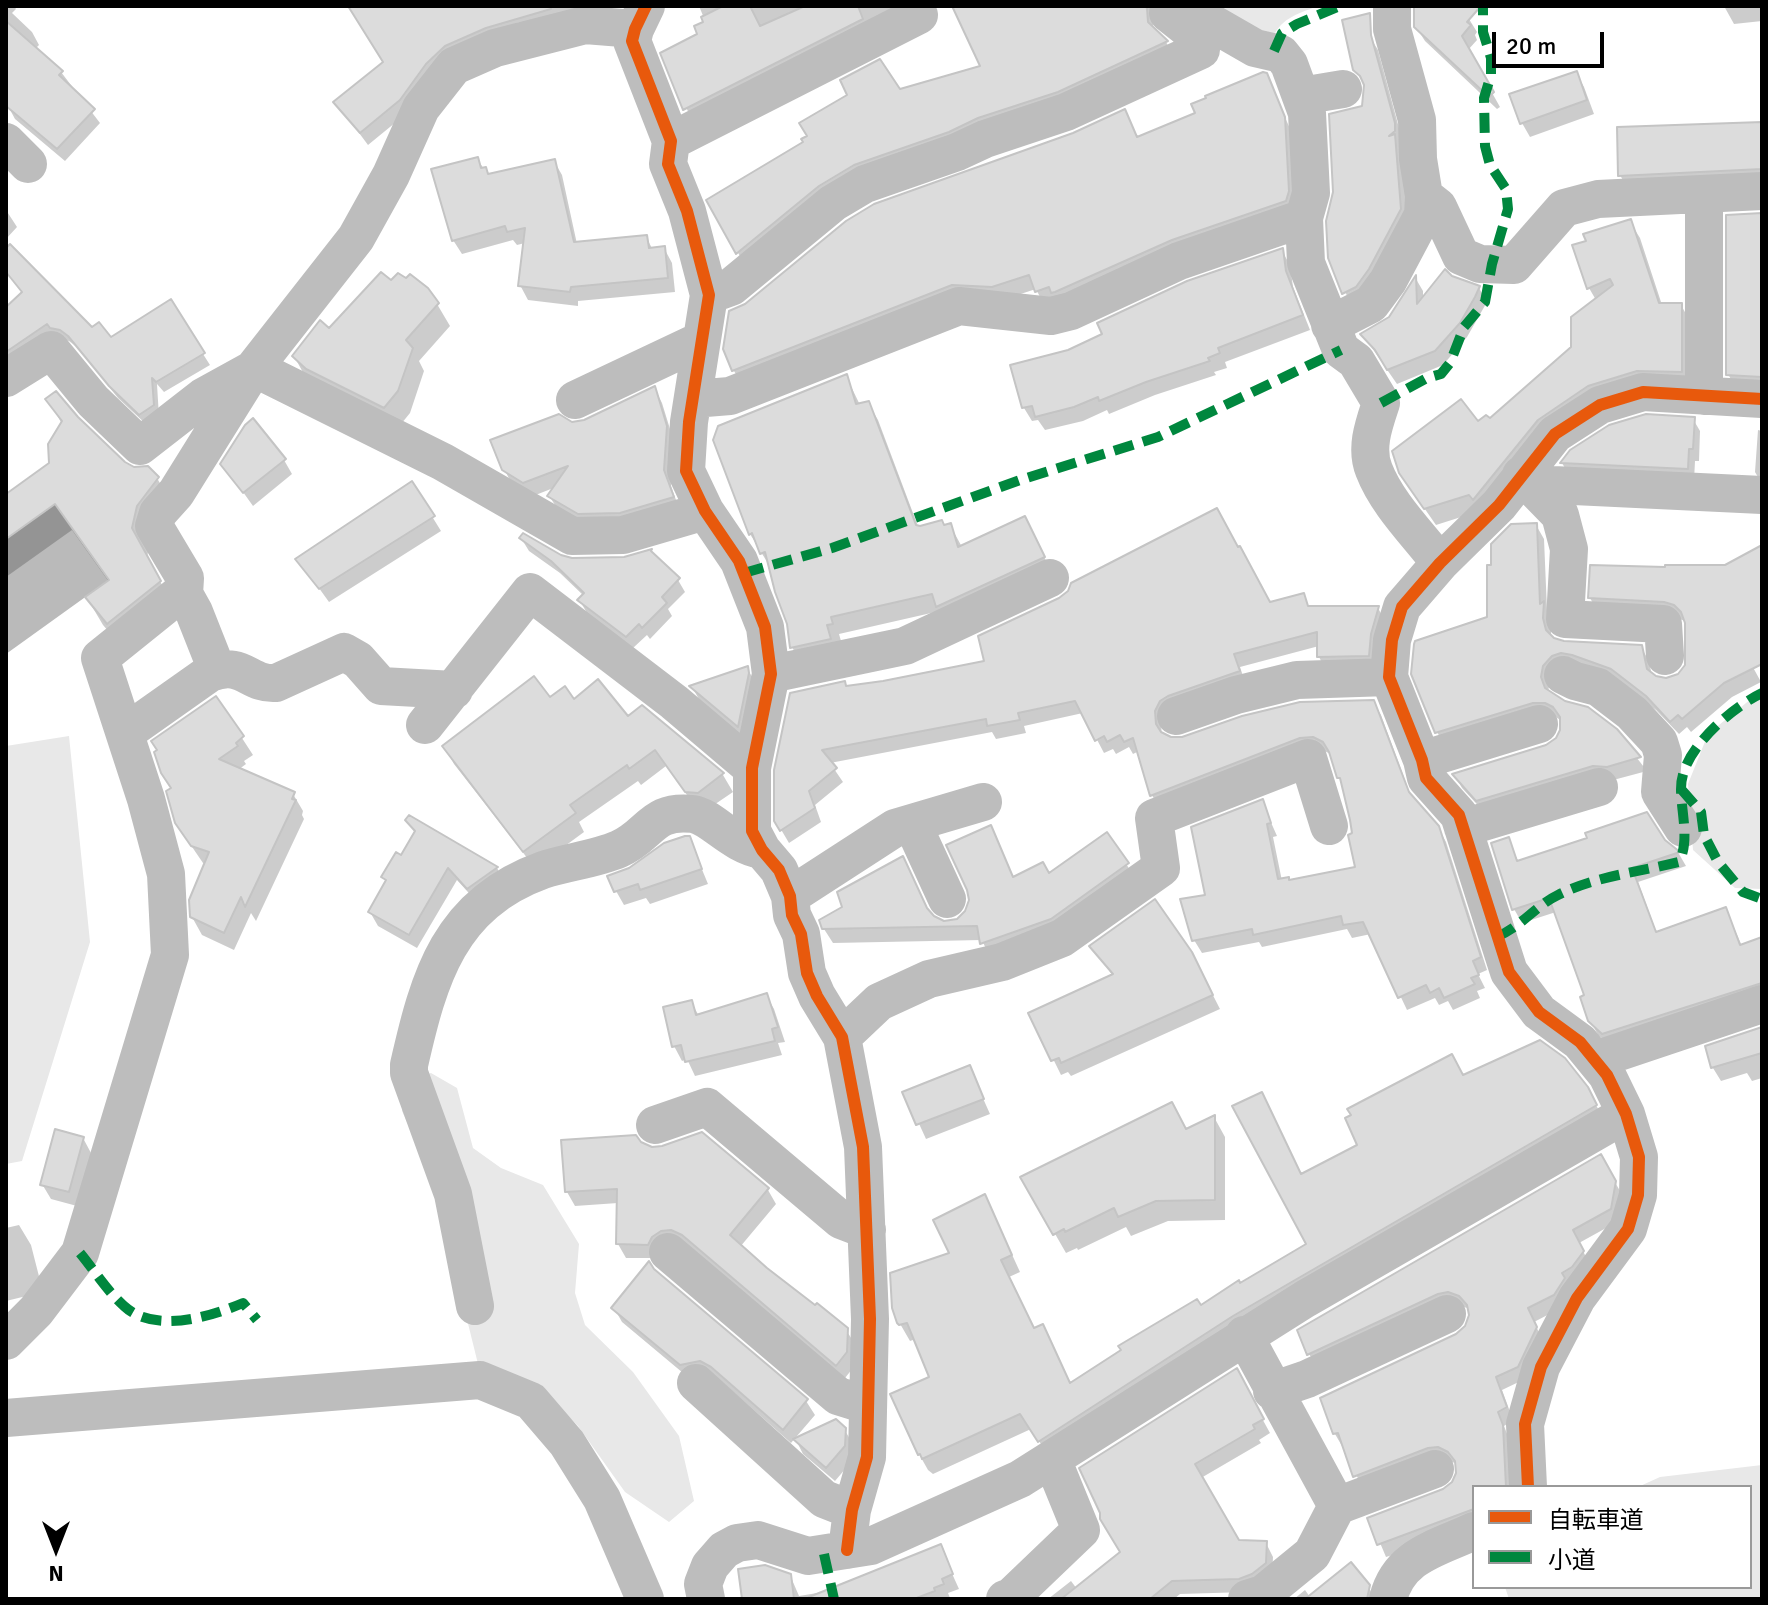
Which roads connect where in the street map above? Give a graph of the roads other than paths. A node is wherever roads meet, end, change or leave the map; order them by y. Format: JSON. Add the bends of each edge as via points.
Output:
{"nodes":[{"id":1,"x":1159,"y":6,"type":"edge"},
{"id":2,"x":1182,"y":6,"type":"edge"},
{"id":3,"x":1392,"y":6,"type":"edge"},
{"id":4,"x":919,"y":15,"type":"dead end"},
{"id":5,"x":640,"y":17,"type":"edge"},
{"id":6,"x":1343,"y":89,"type":"dead end"},
{"id":7,"x":1301,"y":96,"type":"junction"},
{"id":8,"x":671,"y":141,"type":"junction"},
{"id":9,"x":1762,"y":191,"type":"edge"},
{"id":10,"x":1704,"y":194,"type":"junction"},
{"id":11,"x":1424,"y":196,"type":"junction"},
{"id":12,"x":1304,"y":218,"type":"junction"},
{"id":13,"x":709,"y":295,"type":"junction"},
{"id":14,"x":1330,"y":325,"type":"junction"},
{"id":15,"x":702,"y":340,"type":"junction"},
{"id":16,"x":254,"y":368,"type":"junction"},
{"id":17,"x":6,"y":378,"type":"edge"},
{"id":18,"x":1704,"y":396,"type":"junction"},
{"id":19,"x":693,"y":399,"type":"junction"},
{"id":20,"x":1762,"y":399,"type":"edge"},
{"id":21,"x":575,"y":400,"type":"dead end"},
{"id":22,"x":1530,"y":483,"type":"junction"},
{"id":23,"x":1762,"y":495,"type":"edge"},
{"id":24,"x":705,"y":511,"type":"junction"},
{"id":25,"x":1440,"y":563,"type":"junction"},
{"id":26,"x":1050,"y":578,"type":"dead end"},
{"id":27,"x":184,"y":594,"type":"junction"},
{"id":28,"x":1665,"y":656,"type":"dead end"},
{"id":29,"x":213,"y":660,"type":"dead end"},
{"id":30,"x":771,"y":674,"type":"junction"},
{"id":31,"x":1563,"y":675,"type":"dead end"},
{"id":32,"x":1389,"y":677,"type":"junction"},
{"id":33,"x":454,"y":690,"type":"junction"},
{"id":34,"x":1176,"y":716,"type":"dead end"},
{"id":35,"x":1539,"y":724,"type":"dead end"},
{"id":36,"x":425,"y":725,"type":"dead end"},
{"id":37,"x":125,"y":733,"type":"junction"},
{"id":38,"x":1422,"y":760,"type":"junction"},
{"id":39,"x":752,"y":768,"type":"junction"},
{"id":40,"x":1599,"y":787,"type":"dead end"},
{"id":41,"x":983,"y":802,"type":"dead end"},
{"id":42,"x":912,"y":823,"type":"junction"},
{"id":43,"x":1329,"y":826,"type":"dead end"},
{"id":44,"x":1463,"y":828,"type":"junction"},
{"id":45,"x":1683,"y":828,"type":"dead end"},
{"id":46,"x":762,"y":850,"type":"junction"},
{"id":47,"x":790,"y":896,"type":"junction"},
{"id":48,"x":947,"y":899,"type":"dead end"},
{"id":49,"x":1762,"y":1004,"type":"edge"},
{"id":50,"x":842,"y":1037,"type":"junction"},
{"id":51,"x":1595,"y":1060,"type":"junction"},
{"id":52,"x":1626,"y":1114,"type":"junction"},
{"id":53,"x":655,"y":1125,"type":"dead end"},
{"id":54,"x":867,"y":1230,"type":"junction"},
{"id":55,"x":668,"y":1252,"type":"dead end"},
{"id":56,"x":475,"y":1306,"type":"dead end"},
{"id":57,"x":1447,"y":1314,"type":"dead end"},
{"id":58,"x":1244,"y":1335,"type":"junction"},
{"id":59,"x":6,"y":1341,"type":"edge"},
{"id":60,"x":696,"y":1383,"type":"dead end"},
{"id":61,"x":1272,"y":1391,"type":"junction"},
{"id":62,"x":867,"y":1405,"type":"junction"},
{"id":63,"x":6,"y":1418,"type":"edge"},
{"id":64,"x":1052,"y":1459,"type":"junction"},
{"id":65,"x":1435,"y":1469,"type":"dead end"},
{"id":66,"x":1528,"y":1485,"type":"edge"},
{"id":67,"x":1337,"y":1506,"type":"junction"},
{"id":68,"x":852,"y":1510,"type":"junction"},
{"id":69,"x":1472,"y":1532,"type":"edge"},
{"id":70,"x":847,"y":1550,"type":"junction"},
{"id":71,"x":645,"y":1599,"type":"edge"},
{"id":72,"x":706,"y":1599,"type":"edge"},
{"id":73,"x":1005,"y":1599,"type":"edge"},
{"id":74,"x":1247,"y":1599,"type":"edge"},
{"id":75,"x":1388,"y":1599,"type":"edge"}],
"edges":[{"from":1,"to":13,"type":"street","via":[[1201,39],[1201,50],[1066,112],[865,184],[833,203],[731,287]]},
{"from":2,"to":7,"type":"street","via":[[1255,48],[1281,54]]},
{"from":3,"to":11,"type":"street","via":[[1392,29],[1417,120]]},
{"from":4,"to":8,"type":"street"},
{"from":5,"to":8,"type":"street","via":[[632,41]]},
{"from":5,"to":16,"type":"street","via":[[495,48],[454,66],[421,108],[356,238]]},
{"from":6,"to":7,"type":"street"},
{"from":7,"to":12,"type":"street","via":[[1307,113],[1311,193]]},
{"from":8,"to":13,"type":"street","via":[[668,164],[687,211]]},
{"from":9,"to":10,"type":"street"},
{"from":10,"to":11,"type":"street","via":[[1598,199],[1564,208],[1514,265],[1480,264],[1461,256],[1438,207]]},
{"from":10,"to":18,"type":"street"},
{"from":11,"to":14,"type":"street","via":[[1416,232],[1371,304]]},
{"from":12,"to":14,"type":"street","via":[[1306,263]]},
{"from":12,"to":19,"type":"street","via":[[1179,261],[1071,311],[1051,316],[959,306],[730,396]]},
{"from":13,"to":15,"type":"street"},
{"from":14,"to":25,"type":"street","via":[[1341,350],[1356,361],[1381,403],[1372,428],[1374,470]]},
{"from":15,"to":19,"type":"street"},
{"from":15,"to":21,"type":"street"},
{"from":16,"to":17,"type":"street","via":[[203,397],[140,446],[51,350]]},
{"from":16,"to":24,"type":"street","via":[[443,462],[572,536],[623,535]]},
{"from":16,"to":27,"type":"street","via":[[194,467],[158,513],[154,526],[185,578]]},
{"from":18,"to":20,"type":"street"},
{"from":18,"to":22,"type":"street","via":[[1643,392],[1600,405],[1555,434]]},
{"from":19,"to":24,"type":"street","via":[[686,471]]},
{"from":22,"to":23,"type":"street"},
{"from":22,"to":25,"type":"street","via":[[1499,505]]},
{"from":22,"to":28,"type":"street","via":[[1560,515],[1569,549],[1565,619],[1663,624]]},
{"from":24,"to":30,"type":"street","via":[[744,573],[765,627]]},
{"from":25,"to":32,"type":"street","via":[[1402,607]]},
{"from":26,"to":30,"type":"street","via":[[905,646]]},
{"from":27,"to":29,"type":"street"},
{"from":27,"to":37,"type":"street","via":[[100,658]]},
{"from":30,"to":39,"type":"street"},
{"from":31,"to":45,"type":"street","via":[[1598,687],[1659,742],[1660,792]]},
{"from":32,"to":34,"type":"street","via":[[1297,680]]},
{"from":32,"to":38,"type":"street"},
{"from":33,"to":36,"type":"street"},
{"from":33,"to":37,"type":"street","via":[[381,686],[344,652],[276,683],[223,668]]},
{"from":33,"to":39,"type":"street","via":[[530,592]]},
{"from":35,"to":38,"type":"street"},
{"from":37,"to":59,"type":"street","via":[[166,874],[170,955],[80,1253]]},
{"from":38,"to":44,"type":"street","via":[[1426,778],[1459,815]]},
{"from":39,"to":46,"type":"street","via":[[752,831]]},
{"from":40,"to":44,"type":"street"},
{"from":41,"to":42,"type":"street"},
{"from":42,"to":47,"type":"street","via":[[895,828]]},
{"from":42,"to":48,"type":"street"},
{"from":43,"to":50,"type":"street","via":[[1308,758],[1154,818],[1161,868],[1062,938],[1002,962],[929,979],[879,1002]]},
{"from":44,"to":51,"type":"street","via":[[1509,972],[1539,1012]]},
{"from":46,"to":47,"type":"street","via":[[779,870]]},
{"from":46,"to":56,"type":"street","via":[[739,843],[697,815],[666,814],[621,848],[542,871],[495,895],[442,953],[421,1010],[409,1073],[453,1194]]},
{"from":47,"to":50,"type":"street","via":[[807,973]]},
{"from":49,"to":51,"type":"street"},
{"from":50,"to":54,"type":"street","via":[[863,1147]]},
{"from":51,"to":52,"type":"street"},
{"from":52,"to":58,"type":"street"},
{"from":52,"to":66,"type":"street","via":[[1639,1157],[1638,1195],[1628,1229],[1577,1298],[1541,1367],[1525,1424]]},
{"from":53,"to":54,"type":"street","via":[[707,1107],[841,1220]]},
{"from":54,"to":62,"type":"street"},
{"from":55,"to":62,"type":"street","via":[[838,1396]]},
{"from":57,"to":61,"type":"street"},
{"from":58,"to":61,"type":"street"},
{"from":58,"to":64,"type":"street"},
{"from":60,"to":68,"type":"street","via":[[824,1499]]},
{"from":61,"to":67,"type":"street"},
{"from":62,"to":68,"type":"street","via":[[867,1457]]},
{"from":63,"to":71,"type":"street","via":[[480,1380],[531,1401],[567,1443],[602,1499]]},
{"from":64,"to":70,"type":"street","via":[[1020,1479],[871,1546]]},
{"from":64,"to":73,"type":"street","via":[[1081,1530]]},
{"from":65,"to":67,"type":"street"},
{"from":67,"to":74,"type":"street","via":[[1312,1554],[1263,1594]]},
{"from":68,"to":70,"type":"street"},
{"from":69,"to":75,"type":"street","via":[[1408,1562],[1393,1579]]},
{"from":70,"to":72,"type":"street","via":[[808,1556],[758,1540],[737,1543],[710,1566],[703,1584]]}]}
